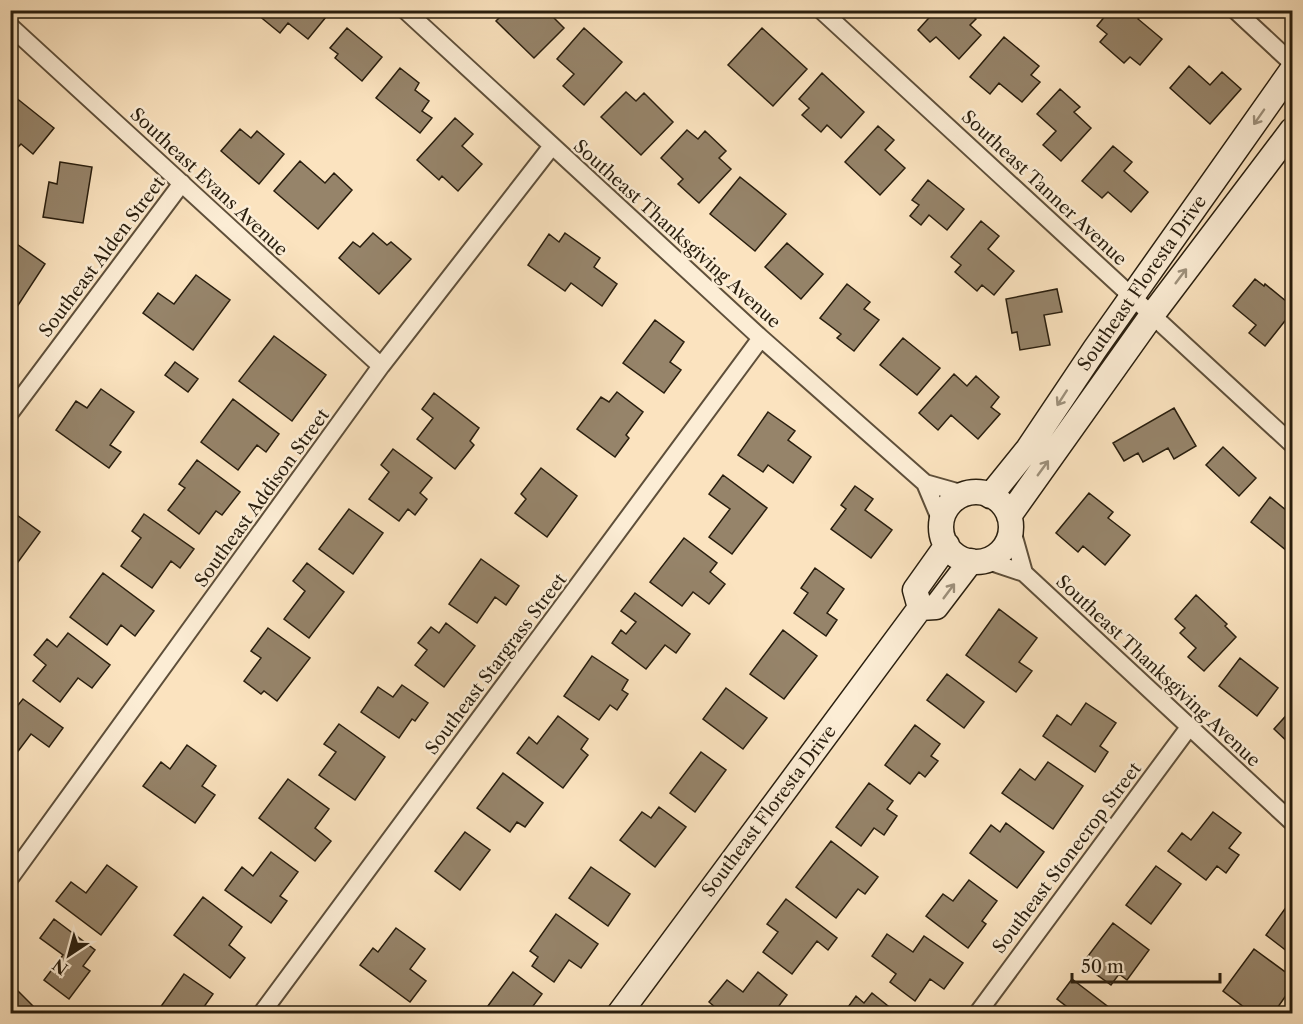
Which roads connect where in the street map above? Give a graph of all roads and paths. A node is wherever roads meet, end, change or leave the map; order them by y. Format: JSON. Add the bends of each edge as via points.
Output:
{"nodes":[{"id":1,"x":405,"y":10,"type":"edge"},
{"id":2,"x":821,"y":10,"type":"edge"},
{"id":3,"x":1235,"y":10,"type":"edge"},
{"id":4,"x":10,"y":26,"type":"edge"},
{"id":5,"x":1293,"y":63,"type":"edge"},
{"id":6,"x":1293,"y":70,"type":"edge"},
{"id":7,"x":1293,"y":130,"type":"edge"},
{"id":8,"x":552,"y":146,"type":"junction"},
{"id":9,"x":182,"y":183,"type":"junction"},
{"id":10,"x":1132,"y":296,"type":"junction"},
{"id":11,"x":1152,"y":315,"type":"junction"},
{"id":12,"x":761,"y":338,"type":"junction"},
{"id":13,"x":381,"y":366,"type":"junction"},
{"id":14,"x":10,"y":413,"type":"edge"},
{"id":15,"x":1293,"y":444,"type":"edge"},
{"id":16,"x":925,"y":483,"type":"junction"},
{"id":17,"x":964,"y":494,"type":"junction"},
{"id":18,"x":990,"y":496,"type":"junction"},
{"id":19,"x":1010,"y":519,"type":"junction"},
{"id":20,"x":941,"y":521,"type":"junction"},
{"id":21,"x":947,"y":545,"type":"junction"},
{"id":22,"x":978,"y":561,"type":"junction"},
{"id":23,"x":1024,"y":573,"type":"junction"},
{"id":24,"x":920,"y":608,"type":"junction"},
{"id":25,"x":1190,"y":726,"type":"junction"},
{"id":26,"x":1293,"y":822,"type":"edge"},
{"id":27,"x":10,"y":878,"type":"edge"},
{"id":28,"x":261,"y":1014,"type":"edge"},
{"id":29,"x":619,"y":1014,"type":"edge"},
{"id":30,"x":976,"y":1014,"type":"edge"}],
"edges":[{"from":1,"to":8,"type":"street","name":"Southeast Thanksgiving Avenue"},
{"from":2,"to":10,"type":"street","name":"Southeast Tanner Avenue"},
{"from":3,"to":5,"type":"street"},
{"from":4,"to":9,"type":"street","name":"Southeast Evans Avenue"},
{"from":6,"to":10,"type":"street","name":"Southeast Floresta Drive","one_way":true},
{"from":11,"to":7,"type":"street","name":"Southeast Floresta Drive","one_way":true},
{"from":8,"to":12,"type":"street","name":"Southeast Thanksgiving Avenue"},
{"from":8,"to":13,"type":"street","name":"Southeast Addison Street"},
{"from":9,"to":13,"type":"street","name":"Southeast Evans Avenue"},
{"from":9,"to":14,"type":"street","name":"Southeast Alden Street"},
{"from":10,"to":11,"type":"street","name":"Southeast Tanner Avenue"},
{"from":10,"to":18,"type":"street","name":"Southeast Floresta Drive","one_way":true,"via":[[1028,449]]},
{"from":11,"to":15,"type":"street","name":"Southeast Tanner Avenue"},
{"from":19,"to":11,"type":"street","name":"Southeast Floresta Drive","one_way":true},
{"from":12,"to":16,"type":"street","name":"Southeast Thanksgiving Avenue"},
{"from":12,"to":28,"type":"street","name":"Southeast Stargrass Street"},
{"from":13,"to":27,"type":"street","name":"Southeast Addison Street"},
{"from":16,"to":17,"type":"street","name":"Southeast Thanksgiving Avenue"},
{"from":16,"to":20,"type":"street","name":"Southeast Thanksgiving Avenue"},
{"from":17,"to":18,"type":"street"},
{"from":17,"to":20,"type":"street","via":[[950,503]]},
{"from":18,"to":19,"type":"street","via":[[1003,505]]},
{"from":19,"to":22,"type":"street","via":[[1010,533],[1002,550]]},
{"from":19,"to":23,"type":"street"},
{"from":20,"to":21,"type":"street"},
{"from":21,"to":22,"type":"street","via":[[956,555]]},
{"from":21,"to":24,"type":"street","via":[[915,590]]},
{"from":22,"to":23,"type":"street","name":"Southeast Thanksgiving Avenue"},
{"from":24,"to":22,"type":"street","name":"Southeast Floresta Drive","one_way":true,"via":[[936,608]]},
{"from":23,"to":25,"type":"street","name":"Southeast Thanksgiving Avenue"},
{"from":24,"to":29,"type":"street","name":"Southeast Floresta Drive"},
{"from":25,"to":26,"type":"street","name":"Southeast Thanksgiving Avenue"},
{"from":25,"to":30,"type":"street","name":"Southeast Stonecrop Street"}]}
